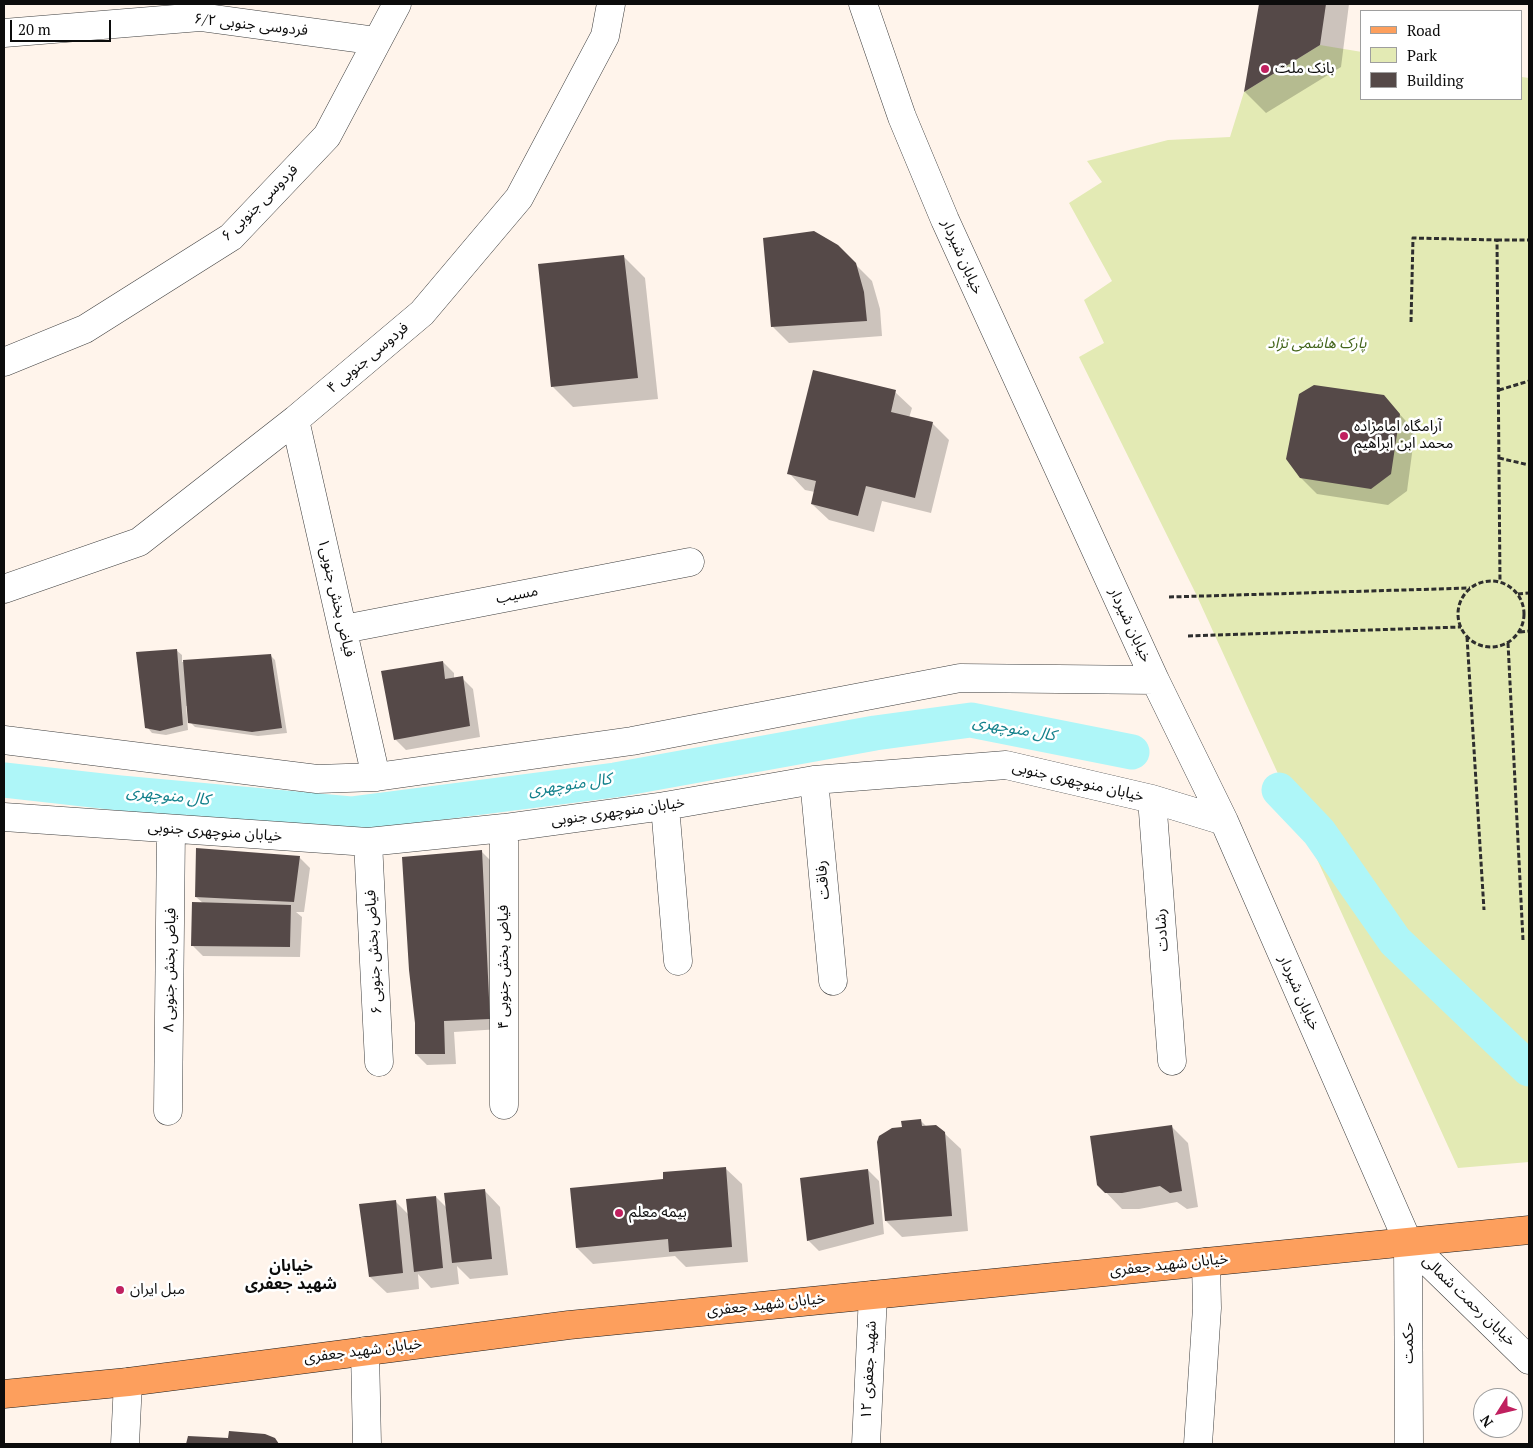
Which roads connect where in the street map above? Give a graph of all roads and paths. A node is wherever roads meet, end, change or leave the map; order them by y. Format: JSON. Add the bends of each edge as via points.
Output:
{"nodes":[{"id":1,"x":397,"y":4,"type":"edge"},
{"id":2,"x":611,"y":4,"type":"edge"},
{"id":3,"x":863,"y":4,"type":"edge"},
{"id":4,"x":200,"y":10,"type":"edge"},
{"id":5,"x":4,"y":33,"type":"edge"},
{"id":6,"x":377,"y":41,"type":"junction"},
{"id":7,"x":1497,"y":240,"type":"junction"},
{"id":8,"x":1529,"y":240,"type":"edge"},
{"id":9,"x":1412,"y":322,"type":"dead end"},
{"id":10,"x":4,"y":362,"type":"edge"},
{"id":11,"x":1529,"y":381,"type":"edge"},
{"id":12,"x":1499,"y":390,"type":"junction"},
{"id":13,"x":294,"y":420,"type":"junction"},
{"id":14,"x":1499,"y":458,"type":"junction"},
{"id":15,"x":1529,"y":465,"type":"edge"},
{"id":16,"x":690,"y":562,"type":"dead end"},
{"id":17,"x":1500,"y":582,"type":"junction"},
{"id":18,"x":1470,"y":588,"type":"junction"},
{"id":19,"x":4,"y":589,"type":"edge"},
{"id":20,"x":1518,"y":594,"type":"junction"},
{"id":21,"x":1529,"y":594,"type":"edge"},
{"id":22,"x":1169,"y":597,"type":"dead end"},
{"id":23,"x":1461,"y":627,"type":"junction"},
{"id":24,"x":344,"y":629,"type":"junction"},
{"id":25,"x":1529,"y":631,"type":"edge"},
{"id":26,"x":1519,"y":632,"type":"junction"},
{"id":27,"x":1188,"y":636,"type":"dead end"},
{"id":28,"x":1467,"y":636,"type":"junction"},
{"id":29,"x":1508,"y":643,"type":"junction"},
{"id":30,"x":1155,"y":680,"type":"junction"},
{"id":31,"x":4,"y":740,"type":"edge"},
{"id":32,"x":376,"y":776,"type":"junction"},
{"id":33,"x":814,"y":780,"type":"junction"},
{"id":34,"x":1152,"y":799,"type":"junction"},
{"id":35,"x":665,"y":806,"type":"junction"},
{"id":36,"x":4,"y":816,"type":"edge"},
{"id":37,"x":1224,"y":821,"type":"junction"},
{"id":38,"x":504,"y":828,"type":"junction"},
{"id":39,"x":171,"y":829,"type":"junction"},
{"id":40,"x":368,"y":842,"type":"junction"},
{"id":41,"x":1484,"y":910,"type":"dead end"},
{"id":42,"x":1523,"y":940,"type":"dead end"},
{"id":43,"x":678,"y":961,"type":"dead end"},
{"id":44,"x":833,"y":981,"type":"dead end"},
{"id":45,"x":1172,"y":1061,"type":"dead end"},
{"id":46,"x":379,"y":1062,"type":"dead end"},
{"id":47,"x":504,"y":1105,"type":"dead end"},
{"id":48,"x":168,"y":1111,"type":"dead end"},
{"id":49,"x":1529,"y":1230,"type":"edge"},
{"id":50,"x":1408,"y":1242,"type":"junction"},
{"id":51,"x":1206,"y":1262,"type":"junction"},
{"id":52,"x":873,"y":1295,"type":"junction"},
{"id":53,"x":366,"y":1351,"type":"junction"},
{"id":54,"x":1529,"y":1360,"type":"edge"},
{"id":55,"x":128,"y":1382,"type":"junction"},
{"id":56,"x":4,"y":1394,"type":"edge"},
{"id":57,"x":125,"y":1444,"type":"edge"},
{"id":58,"x":367,"y":1444,"type":"edge"},
{"id":59,"x":866,"y":1444,"type":"edge"},
{"id":60,"x":1198,"y":1444,"type":"edge"},
{"id":61,"x":1409,"y":1444,"type":"edge"}],
"edges":[{"from":1,"to":6,"type":"street","name":"فردوسی جنوبی ۶"},
{"from":2,"to":13,"type":"street","name":"فردوسی جنوبی ۴","via":[[605,36],[519,198],[422,313]]},
{"from":3,"to":30,"type":"street","name":"خیابان شیردار","via":[[902,117],[945,220]]},
{"from":4,"to":5,"type":"street","name":"فردوسی جنوبی ۶/۲"},
{"from":4,"to":6,"type":"street","name":"فردوسی جنوبی ۶/۲"},
{"from":6,"to":10,"type":"street","name":"فردوسی جنوبی ۶","via":[[327,136],[231,237],[85,329]]},
{"from":7,"to":8,"type":"path"},
{"from":7,"to":9,"type":"path","via":[[1413,238]]},
{"from":7,"to":12,"type":"path"},
{"from":11,"to":12,"type":"path"},
{"from":12,"to":14,"type":"path"},
{"from":13,"to":19,"type":"street","name":"فردوسی جنوبی ۴","via":[[139,542]]},
{"from":13,"to":24,"type":"street","name":"فیاض بخش جنوبی۱"},
{"from":14,"to":15,"type":"path"},
{"from":14,"to":17,"type":"path"},
{"from":16,"to":24,"type":"street","name":"مسیب"},
{"from":17,"to":18,"type":"path","via":[[1479,583]]},
{"from":17,"to":20,"type":"path"},
{"from":18,"to":22,"type":"path"},
{"from":18,"to":23,"type":"path","via":[[1459,606]]},
{"from":20,"to":21,"type":"path"},
{"from":20,"to":26,"type":"path","via":[[1524,615]]},
{"from":23,"to":27,"type":"path"},
{"from":23,"to":28,"type":"path"},
{"from":24,"to":32,"type":"street","name":"فیاض بخش جنوبی۱"},
{"from":25,"to":26,"type":"path"},
{"from":26,"to":29,"type":"path"},
{"from":28,"to":29,"type":"path","via":[[1486,647]]},
{"from":28,"to":41,"type":"path"},
{"from":29,"to":42,"type":"path"},
{"from":30,"to":32,"type":"street","via":[[960,678],[632,742]]},
{"from":30,"to":37,"type":"street","name":"خیابان شیردار"},
{"from":31,"to":32,"type":"street","via":[[317,779]]},
{"from":33,"to":34,"type":"street","name":"خیابان منوچهری جنوبی","via":[[1006,765]]},
{"from":33,"to":35,"type":"street","name":"خیابان منوچهری جنوبی"},
{"from":33,"to":44,"type":"street","name":"رفاقت"},
{"from":34,"to":37,"type":"street","name":"خیابان منوچهری جنوبی"},
{"from":34,"to":45,"type":"street","name":"رشادت"},
{"from":35,"to":38,"type":"street","name":"خیابان منوچهری جنوبی"},
{"from":35,"to":43,"type":"street"},
{"from":36,"to":39,"type":"street","name":"خیابان منوچهری جنوبی"},
{"from":37,"to":50,"type":"street","name":"خیابان شیردار"},
{"from":38,"to":40,"type":"street","name":"خیابان منوچهری جنوبی"},
{"from":38,"to":47,"type":"street","name":"فیاض بخش جنوبی ۴"},
{"from":39,"to":40,"type":"street","name":"خیابان منوچهری جنوبی"},
{"from":39,"to":48,"type":"street","name":"فیاض بخش جنوبی ۸"},
{"from":40,"to":46,"type":"street","name":"فیاض بخش جنوبی ۶"},
{"from":49,"to":50,"type":"main road","name":"خیابان شهید جعفری"},
{"from":50,"to":51,"type":"main road","name":"خیابان شهید جعفری"},
{"from":50,"to":54,"type":"street","name":"خیابان رحمت شمالی"},
{"from":50,"to":61,"type":"street","name":"حکمت"},
{"from":51,"to":52,"type":"main road","name":"خیابان شهید جعفری"},
{"from":51,"to":60,"type":"street","via":[[1207,1308]]},
{"from":52,"to":53,"type":"main road","name":"خیابان شهید جعفری","via":[[568,1325]]},
{"from":52,"to":59,"type":"street","name":"شهید جعفری ۱۲"},
{"from":53,"to":55,"type":"main road","name":"خیابان شهید جعفری"},
{"from":53,"to":58,"type":"street"},
{"from":55,"to":56,"type":"main road","name":"خیابان شهید جعفری"},
{"from":55,"to":57,"type":"street"}]}
